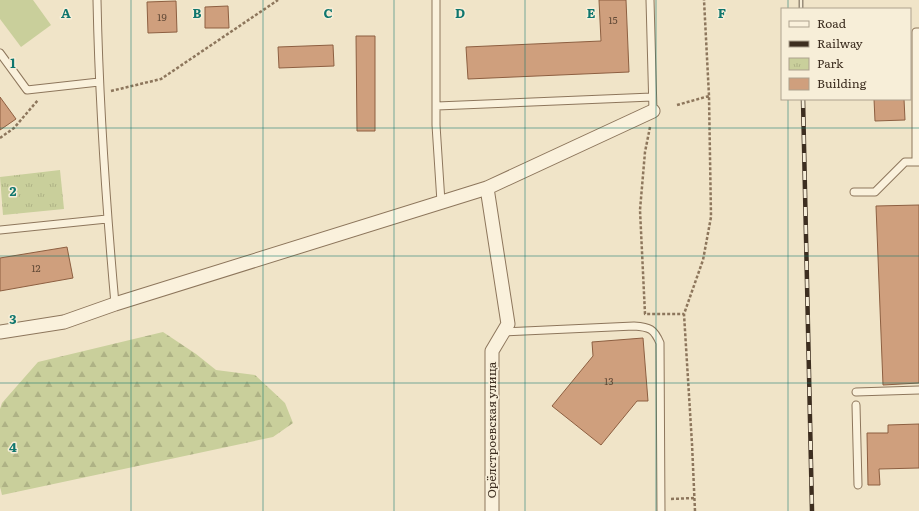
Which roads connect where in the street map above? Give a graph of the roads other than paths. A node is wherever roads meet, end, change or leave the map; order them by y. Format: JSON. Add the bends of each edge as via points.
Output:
{"nodes":[{"id":1,"x":97,"y":0,"type":"edge"},
{"id":2,"x":436,"y":0,"type":"edge"},
{"id":3,"x":650,"y":0,"type":"edge"},
{"id":4,"x":919,"y":32,"type":"edge"},
{"id":5,"x":0,"y":53,"type":"edge"},
{"id":6,"x":99,"y":82,"type":"junction"},
{"id":7,"x":652,"y":97,"type":"junction"},
{"id":8,"x":437,"y":106,"type":"junction"},
{"id":9,"x":653,"y":111,"type":"joint"},
{"id":10,"x":918,"y":162,"type":"edge"},
{"id":11,"x":487,"y":188,"type":"junction"},
{"id":12,"x":854,"y":192,"type":"dead end"},
{"id":13,"x":441,"y":202,"type":"junction"},
{"id":14,"x":107,"y":219,"type":"junction"},
{"id":15,"x":0,"y":230,"type":"edge"},
{"id":16,"x":116,"y":304,"type":"junction"},
{"id":17,"x":0,"y":332,"type":"edge"},
{"id":18,"x":504,"y":332,"type":"junction"},
{"id":19,"x":919,"y":390,"type":"edge"},
{"id":20,"x":856,"y":392,"type":"dead end"},
{"id":21,"x":856,"y":405,"type":"dead end"},
{"id":22,"x":858,"y":485,"type":"dead end"},
{"id":23,"x":492,"y":511,"type":"edge"},
{"id":24,"x":661,"y":511,"type":"edge"}],
"edges":[{"from":1,"to":6,"type":"lane"},
{"from":2,"to":8,"type":"lane"},
{"from":3,"to":7,"type":"lane"},
{"from":4,"to":10,"type":"lane","via":[[916,32]]},
{"from":5,"to":6,"type":"lane","via":[[27,90]]},
{"from":6,"to":14,"type":"lane"},
{"from":7,"to":8,"type":"lane"},
{"from":7,"to":9,"type":"lane"},
{"from":8,"to":13,"type":"lane"},
{"from":9,"to":11,"type":"street"},
{"from":10,"to":12,"type":"lane","via":[[905,162],[875,192]]},
{"from":11,"to":13,"type":"street"},
{"from":11,"to":18,"type":"street","name":"Орёлстроевская улица","via":[[508,324]]},
{"from":13,"to":16,"type":"street"},
{"from":14,"to":15,"type":"lane"},
{"from":14,"to":16,"type":"lane"},
{"from":16,"to":17,"type":"street","via":[[64,322]]},
{"from":18,"to":23,"type":"street","name":"Орёлстроевская улица","via":[[492,351]]},
{"from":18,"to":24,"type":"lane","via":[[634,326],[651,329],[660,343]]},
{"from":19,"to":20,"type":"lane"},
{"from":21,"to":22,"type":"lane"}]}
